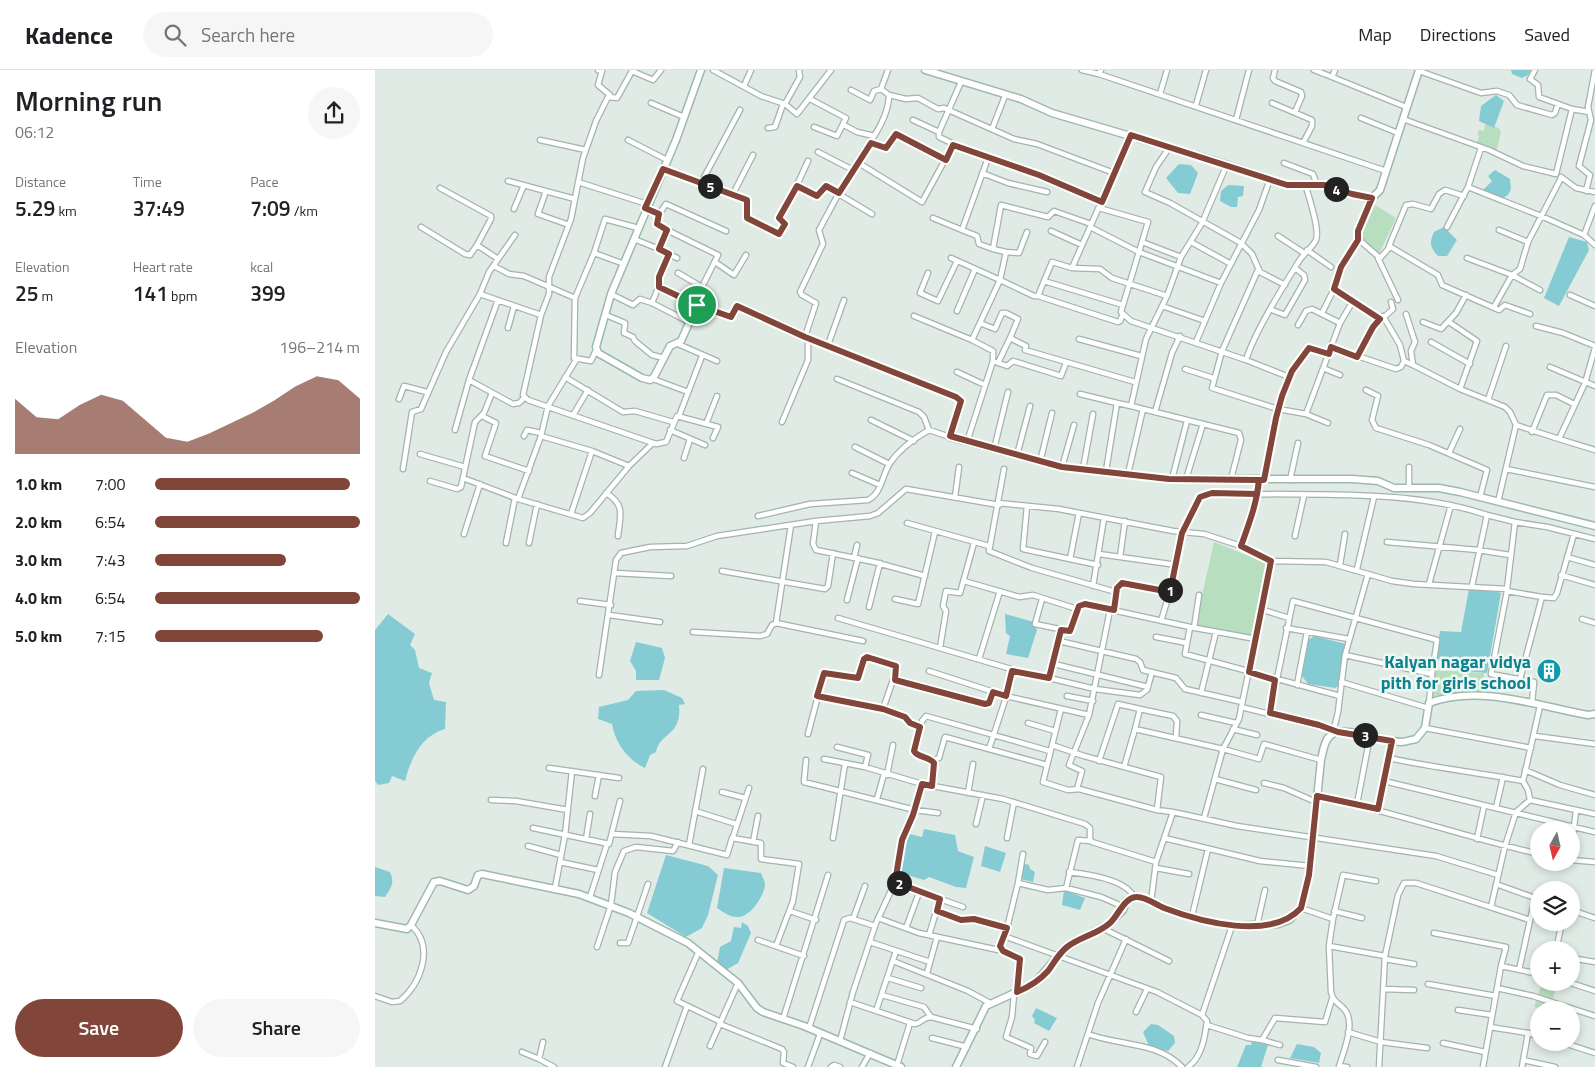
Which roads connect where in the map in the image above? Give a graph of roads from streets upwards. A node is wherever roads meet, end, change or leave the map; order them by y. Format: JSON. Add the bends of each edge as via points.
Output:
{"nodes":[{"id":1,"x":601,"y":70,"type":"edge"},
{"id":2,"x":661,"y":70,"type":"edge"},
{"id":3,"x":701,"y":70,"type":"edge"},
{"id":4,"x":713,"y":70,"type":"edge"},
{"id":5,"x":751,"y":70,"type":"edge"},
{"id":6,"x":799,"y":70,"type":"edge"},
{"id":7,"x":831,"y":70,"type":"edge"},
{"id":8,"x":888,"y":70,"type":"edge"},
{"id":9,"x":925,"y":70,"type":"edge"},
{"id":10,"x":1082,"y":70,"type":"edge"},
{"id":11,"x":1167,"y":70,"type":"edge"},
{"id":12,"x":1206,"y":70,"type":"edge"},
{"id":13,"x":1249,"y":70,"type":"edge"},
{"id":14,"x":1275,"y":70,"type":"edge"},
{"id":15,"x":1314,"y":70,"type":"edge"},
{"id":16,"x":1335,"y":70,"type":"edge"},
{"id":17,"x":1535,"y":70,"type":"edge"},
{"id":18,"x":1595,"y":70,"type":"edge"},
{"id":19,"x":1419,"y":71,"type":"edge"},
{"id":20,"x":1100,"y":72,"type":"edge"},
{"id":21,"x":1332,"y":77,"type":"junction"},
{"id":22,"x":961,"y":82,"type":"junction"},
{"id":23,"x":744,"y":86,"type":"junction"},
{"id":24,"x":881,"y":89,"type":"junction"},
{"id":25,"x":851,"y":90,"type":"dead end"},
{"id":26,"x":1160,"y":94,"type":"junction"},
{"id":27,"x":889,"y":95,"type":"junction"},
{"id":28,"x":610,"y":96,"type":"junction"},
{"id":29,"x":1005,"y":96,"type":"junction"},
{"id":30,"x":809,"y":99,"type":"junction"},
{"id":31,"x":651,"y":102,"type":"dead end"},
{"id":32,"x":1272,"y":103,"type":"dead end"},
{"id":33,"x":784,"y":104,"type":"junction"},
{"id":34,"x":1558,"y":104,"type":"junction"},
{"id":35,"x":1195,"y":105,"type":"junction"},
{"id":36,"x":1406,"y":107,"type":"junction"},
{"id":37,"x":1572,"y":109,"type":"junction"},
{"id":38,"x":740,"y":110,"type":"dead end"},
{"id":39,"x":950,"y":110,"type":"junction"},
{"id":40,"x":1295,"y":112,"type":"junction"},
{"id":41,"x":1589,"y":112,"type":"junction"},
{"id":42,"x":683,"y":118,"type":"junction"},
{"id":43,"x":1361,"y":118,"type":"dead end"},
{"id":44,"x":1403,"y":119,"type":"junction"},
{"id":45,"x":913,"y":120,"type":"dead end"},
{"id":46,"x":1236,"y":120,"type":"junction"},
{"id":47,"x":844,"y":124,"type":"junction"},
{"id":48,"x":814,"y":127,"type":"dead end"},
{"id":49,"x":768,"y":128,"type":"dead end"},
{"id":50,"x":992,"y":129,"type":"junction"},
{"id":51,"x":939,"y":132,"type":"junction"},
{"id":52,"x":1398,"y":133,"type":"junction"},
{"id":53,"x":1131,"y":135,"type":"junction"},
{"id":54,"x":874,"y":136,"type":"junction"},
{"id":55,"x":540,"y":140,"type":"dead end"},
{"id":56,"x":628,"y":140,"type":"dead end"},
{"id":57,"x":871,"y":143,"type":"junction"},
{"id":58,"x":1303,"y":143,"type":"junction"},
{"id":59,"x":953,"y":145,"type":"junction"},
{"id":60,"x":1169,"y":148,"type":"junction"},
{"id":61,"x":1481,"y":148,"type":"junction"},
{"id":62,"x":586,"y":150,"type":"junction"},
{"id":63,"x":818,"y":152,"type":"dead end"},
{"id":64,"x":753,"y":155,"type":"dead end"},
{"id":65,"x":988,"y":158,"type":"junction"},
{"id":66,"x":667,"y":160,"type":"junction"},
{"id":67,"x":946,"y":160,"type":"junction"},
{"id":68,"x":808,"y":161,"type":"dead end"},
{"id":69,"x":857,"y":162,"type":"junction"},
{"id":70,"x":1284,"y":163,"type":"dead end"},
{"id":71,"x":1227,"y":164,"type":"junction"},
{"id":72,"x":663,"y":169,"type":"junction"},
{"id":73,"x":853,"y":170,"type":"junction"},
{"id":74,"x":1386,"y":171,"type":"junction"},
{"id":75,"x":982,"y":173,"type":"junction"},
{"id":76,"x":1114,"y":173,"type":"junction"},
{"id":77,"x":1555,"y":174,"type":"junction"},
{"id":78,"x":1561,"y":178,"type":"junction"},
{"id":79,"x":1269,"y":180,"type":"junction"},
{"id":80,"x":508,"y":181,"type":"dead end"},
{"id":81,"x":578,"y":182,"type":"junction"},
{"id":82,"x":701,"y":183,"type":"junction"},
{"id":83,"x":524,"y":185,"type":"junction"},
{"id":84,"x":1317,"y":185,"type":"junction"},
{"id":85,"x":797,"y":186,"type":"junction"},
{"id":86,"x":1305,"y":187,"type":"junction"},
{"id":87,"x":1468,"y":187,"type":"junction"},
{"id":88,"x":440,"y":188,"type":"dead end"},
{"id":89,"x":546,"y":191,"type":"junction"},
{"id":90,"x":1586,"y":191,"type":"junction"},
{"id":91,"x":1047,"y":192,"type":"dead end"},
{"id":92,"x":1595,"y":192,"type":"edge"},
{"id":93,"x":839,"y":193,"type":"junction"},
{"id":94,"x":733,"y":194,"type":"junction"},
{"id":95,"x":1464,"y":196,"type":"junction"},
{"id":96,"x":1372,"y":198,"type":"junction"},
{"id":97,"x":575,"y":199,"type":"junction"},
{"id":98,"x":1102,"y":202,"type":"junction"},
{"id":99,"x":646,"y":206,"type":"junction"},
{"id":100,"x":1595,"y":206,"type":"edge"},
{"id":101,"x":1099,"y":208,"type":"junction"},
{"id":102,"x":514,"y":209,"type":"dead end"},
{"id":103,"x":659,"y":214,"type":"junction"},
{"id":104,"x":871,"y":214,"type":"dead end"},
{"id":105,"x":1541,"y":216,"type":"junction"},
{"id":106,"x":933,"y":218,"type":"dead end"},
{"id":107,"x":1202,"y":222,"type":"junction"},
{"id":108,"x":569,"y":225,"type":"junction"},
{"id":109,"x":1091,"y":225,"type":"junction"},
{"id":110,"x":421,"y":228,"type":"dead end"},
{"id":111,"x":638,"y":228,"type":"junction"},
{"id":112,"x":1447,"y":228,"type":"dead end"},
{"id":113,"x":667,"y":230,"type":"junction"},
{"id":114,"x":962,"y":230,"type":"junction"},
{"id":115,"x":1051,"y":230,"type":"dead end"},
{"id":116,"x":1499,"y":230,"type":"dead end"},
{"id":117,"x":726,"y":231,"type":"dead end"},
{"id":118,"x":1027,"y":232,"type":"dead end"},
{"id":119,"x":515,"y":235,"type":"dead end"},
{"id":120,"x":1584,"y":235,"type":"junction"},
{"id":121,"x":1278,"y":236,"type":"dead end"},
{"id":122,"x":634,"y":239,"type":"junction"},
{"id":123,"x":1358,"y":240,"type":"junction"},
{"id":124,"x":1143,"y":242,"type":"junction"},
{"id":125,"x":1191,"y":242,"type":"junction"},
{"id":126,"x":1529,"y":242,"type":"junction"},
{"id":127,"x":1241,"y":243,"type":"junction"},
{"id":128,"x":477,"y":245,"type":"junction"},
{"id":129,"x":1082,"y":245,"type":"junction"},
{"id":130,"x":1595,"y":245,"type":"edge"},
{"id":131,"x":1390,"y":247,"type":"junction"},
{"id":132,"x":659,"y":249,"type":"junction"},
{"id":133,"x":993,"y":249,"type":"junction"},
{"id":134,"x":1306,"y":251,"type":"junction"},
{"id":135,"x":1006,"y":252,"type":"junction"},
{"id":136,"x":1139,"y":252,"type":"junction"},
{"id":137,"x":594,"y":253,"type":"junction"},
{"id":138,"x":669,"y":254,"type":"junction"},
{"id":139,"x":746,"y":255,"type":"dead end"},
{"id":140,"x":1181,"y":257,"type":"junction"},
{"id":141,"x":677,"y":258,"type":"dead end"},
{"id":142,"x":951,"y":258,"type":"dead end"},
{"id":143,"x":1378,"y":258,"type":"junction"},
{"id":144,"x":1467,"y":258,"type":"dead end"},
{"id":145,"x":498,"y":259,"type":"junction"},
{"id":146,"x":957,"y":261,"type":"junction"},
{"id":147,"x":715,"y":262,"type":"junction"},
{"id":148,"x":624,"y":264,"type":"junction"},
{"id":149,"x":1231,"y":264,"type":"junction"},
{"id":150,"x":494,"y":266,"type":"junction"},
{"id":151,"x":1178,"y":267,"type":"junction"},
{"id":152,"x":1072,"y":268,"type":"junction"},
{"id":153,"x":1295,"y":268,"type":"junction"},
{"id":154,"x":1331,"y":268,"type":"dead end"},
{"id":155,"x":975,"y":269,"type":"junction"},
{"id":156,"x":1258,"y":270,"type":"junction"},
{"id":157,"x":678,"y":273,"type":"dead end"},
{"id":158,"x":928,"y":274,"type":"dead end"},
{"id":159,"x":1512,"y":275,"type":"junction"},
{"id":160,"x":1000,"y":280,"type":"junction"},
{"id":161,"x":1044,"y":282,"type":"junction"},
{"id":162,"x":1221,"y":283,"type":"junction"},
{"id":163,"x":1130,"y":284,"type":"junction"},
{"id":164,"x":1285,"y":285,"type":"junction"},
{"id":165,"x":549,"y":287,"type":"junction"},
{"id":166,"x":659,"y":287,"type":"junction"},
{"id":167,"x":702,"y":287,"type":"junction"},
{"id":168,"x":1334,"y":289,"type":"junction"},
{"id":169,"x":1540,"y":290,"type":"dead end"},
{"id":170,"x":480,"y":294,"type":"junction"},
{"id":171,"x":611,"y":294,"type":"junction"},
{"id":172,"x":1466,"y":295,"type":"junction"},
{"id":173,"x":1570,"y":295,"type":"dead end"},
{"id":174,"x":1038,"y":296,"type":"junction"},
{"id":175,"x":1167,"y":296,"type":"junction"},
{"id":176,"x":575,"y":298,"type":"junction"},
{"id":177,"x":498,"y":300,"type":"junction"},
{"id":178,"x":844,"y":300,"type":"dead end"},
{"id":179,"x":1398,"y":300,"type":"dead end"},
{"id":180,"x":1353,"y":301,"type":"junction"},
{"id":181,"x":1391,"y":302,"type":"dead end"},
{"id":182,"x":652,"y":303,"type":"junction"},
{"id":183,"x":697,"y":304,"type":"junction"},
{"id":184,"x":1123,"y":305,"type":"junction"},
{"id":185,"x":514,"y":306,"type":"junction"},
{"id":186,"x":1162,"y":306,"type":"junction"},
{"id":187,"x":1595,"y":306,"type":"edge"},
{"id":188,"x":1494,"y":307,"type":"junction"},
{"id":189,"x":1271,"y":310,"type":"junction"},
{"id":190,"x":957,"y":311,"type":"dead end"},
{"id":191,"x":1322,"y":313,"type":"junction"},
{"id":192,"x":1123,"y":314,"type":"junction"},
{"id":193,"x":1406,"y":314,"type":"dead end"},
{"id":194,"x":1530,"y":314,"type":"dead end"},
{"id":195,"x":541,"y":315,"type":"junction"},
{"id":196,"x":606,"y":315,"type":"junction"},
{"id":197,"x":914,"y":316,"type":"dead end"},
{"id":198,"x":1382,"y":318,"type":"junction"},
{"id":199,"x":1205,"y":321,"type":"junction"},
{"id":200,"x":689,"y":322,"type":"junction"},
{"id":201,"x":1423,"y":322,"type":"dead end"},
{"id":202,"x":1449,"y":322,"type":"junction"},
{"id":203,"x":980,"y":323,"type":"junction"},
{"id":204,"x":1340,"y":323,"type":"junction"},
{"id":205,"x":1298,"y":325,"type":"dead end"},
{"id":206,"x":1151,"y":326,"type":"junction"},
{"id":207,"x":1536,"y":326,"type":"dead end"},
{"id":208,"x":508,"y":328,"type":"dead end"},
{"id":209,"x":1180,"y":336,"type":"junction"},
{"id":210,"x":806,"y":337,"type":"junction"},
{"id":211,"x":1009,"y":338,"type":"junction"},
{"id":212,"x":1079,"y":339,"type":"dead end"},
{"id":213,"x":972,"y":340,"type":"junction"},
{"id":214,"x":1196,"y":342,"type":"junction"},
{"id":215,"x":1431,"y":342,"type":"dead end"},
{"id":216,"x":678,"y":344,"type":"junction"},
{"id":217,"x":828,"y":345,"type":"junction"},
{"id":218,"x":1506,"y":346,"type":"dead end"},
{"id":219,"x":1331,"y":347,"type":"junction"},
{"id":220,"x":1595,"y":347,"type":"edge"},
{"id":221,"x":596,"y":350,"type":"junction"},
{"id":222,"x":1221,"y":351,"type":"junction"},
{"id":223,"x":1329,"y":354,"type":"junction"},
{"id":224,"x":702,"y":356,"type":"junction"},
{"id":225,"x":1141,"y":356,"type":"junction"},
{"id":226,"x":1357,"y":357,"type":"junction"},
{"id":227,"x":664,"y":358,"type":"junction"},
{"id":228,"x":576,"y":360,"type":"junction"},
{"id":229,"x":1247,"y":360,"type":"junction"},
{"id":230,"x":717,"y":361,"type":"dead end"},
{"id":231,"x":1404,"y":361,"type":"junction"},
{"id":232,"x":995,"y":362,"type":"junction"},
{"id":233,"x":1066,"y":363,"type":"junction"},
{"id":234,"x":1470,"y":364,"type":"junction"},
{"id":235,"x":1593,"y":364,"type":"edge"},
{"id":236,"x":1413,"y":365,"type":"junction"},
{"id":237,"x":1550,"y":367,"type":"dead end"},
{"id":238,"x":1323,"y":368,"type":"junction"},
{"id":239,"x":1185,"y":369,"type":"dead end"},
{"id":240,"x":957,"y":372,"type":"dead end"},
{"id":241,"x":1340,"y":375,"type":"dead end"},
{"id":242,"x":565,"y":377,"type":"junction"},
{"id":243,"x":1289,"y":377,"type":"junction"},
{"id":244,"x":1213,"y":378,"type":"junction"},
{"id":245,"x":653,"y":379,"type":"junction"},
{"id":246,"x":837,"y":379,"type":"dead end"},
{"id":247,"x":469,"y":380,"type":"junction"},
{"id":248,"x":1135,"y":382,"type":"junction"},
{"id":249,"x":1585,"y":383,"type":"junction"},
{"id":250,"x":985,"y":385,"type":"junction"},
{"id":251,"x":1595,"y":386,"type":"edge"},
{"id":252,"x":1460,"y":389,"type":"junction"},
{"id":253,"x":588,"y":390,"type":"junction"},
{"id":254,"x":1366,"y":390,"type":"dead end"},
{"id":255,"x":427,"y":392,"type":"junction"},
{"id":256,"x":492,"y":392,"type":"junction"},
{"id":257,"x":688,"y":392,"type":"junction"},
{"id":258,"x":1008,"y":392,"type":"dead end"},
{"id":259,"x":1080,"y":394,"type":"dead end"},
{"id":260,"x":717,"y":396,"type":"dead end"},
{"id":261,"x":525,"y":398,"type":"junction"},
{"id":262,"x":399,"y":399,"type":"dead end"},
{"id":263,"x":1487,"y":400,"type":"junction"},
{"id":264,"x":1117,"y":403,"type":"junction"},
{"id":265,"x":1574,"y":404,"type":"junction"},
{"id":266,"x":548,"y":406,"type":"junction"},
{"id":267,"x":1030,"y":406,"type":"dead end"},
{"id":268,"x":1131,"y":406,"type":"junction"},
{"id":269,"x":1143,"y":409,"type":"junction"},
{"id":270,"x":1278,"y":409,"type":"junction"},
{"id":271,"x":1155,"y":412,"type":"junction"},
{"id":272,"x":1052,"y":413,"type":"dead end"},
{"id":273,"x":1093,"y":414,"type":"dead end"},
{"id":274,"x":1306,"y":414,"type":"junction"},
{"id":275,"x":482,"y":416,"type":"junction"},
{"id":276,"x":573,"y":416,"type":"junction"},
{"id":277,"x":679,"y":416,"type":"junction"},
{"id":278,"x":871,"y":420,"type":"dead end"},
{"id":279,"x":1187,"y":421,"type":"junction"},
{"id":280,"x":673,"y":422,"type":"junction"},
{"id":281,"x":782,"y":422,"type":"dead end"},
{"id":282,"x":1328,"y":423,"type":"dead end"},
{"id":283,"x":706,"y":424,"type":"junction"},
{"id":284,"x":1074,"y":424,"type":"dead end"},
{"id":285,"x":1203,"y":424,"type":"junction"},
{"id":286,"x":1516,"y":425,"type":"junction"},
{"id":287,"x":455,"y":430,"type":"dead end"},
{"id":288,"x":670,"y":430,"type":"junction"},
{"id":289,"x":929,"y":430,"type":"junction"},
{"id":290,"x":1460,"y":430,"type":"dead end"},
{"id":291,"x":1532,"y":432,"type":"junction"},
{"id":292,"x":541,"y":434,"type":"junction"},
{"id":293,"x":524,"y":436,"type":"dead end"},
{"id":294,"x":950,"y":436,"type":"junction"},
{"id":295,"x":713,"y":438,"type":"dead end"},
{"id":296,"x":690,"y":439,"type":"junction"},
{"id":297,"x":1559,"y":439,"type":"junction"},
{"id":298,"x":914,"y":441,"type":"junction"},
{"id":299,"x":967,"y":442,"type":"junction"},
{"id":300,"x":653,"y":443,"type":"junction"},
{"id":301,"x":1298,"y":443,"type":"dead end"},
{"id":302,"x":705,"y":445,"type":"dead end"},
{"id":303,"x":855,"y":447,"type":"dead end"},
{"id":304,"x":994,"y":449,"type":"junction"},
{"id":305,"x":1595,"y":450,"type":"edge"},
{"id":306,"x":592,"y":451,"type":"junction"},
{"id":307,"x":1449,"y":453,"type":"junction"},
{"id":308,"x":420,"y":454,"type":"dead end"},
{"id":309,"x":1017,"y":455,"type":"junction"},
{"id":310,"x":684,"y":458,"type":"dead end"},
{"id":311,"x":1040,"y":462,"type":"junction"},
{"id":312,"x":889,"y":464,"type":"junction"},
{"id":313,"x":629,"y":466,"type":"junction"},
{"id":314,"x":465,"y":467,"type":"junction"},
{"id":315,"x":959,"y":467,"type":"dead end"},
{"id":316,"x":1062,"y":467,"type":"junction"},
{"id":317,"x":1409,"y":467,"type":"dead end"},
{"id":318,"x":1083,"y":468,"type":"junction"},
{"id":319,"x":403,"y":469,"type":"dead end"},
{"id":320,"x":1004,"y":469,"type":"dead end"},
{"id":321,"x":1506,"y":469,"type":"junction"},
{"id":322,"x":529,"y":471,"type":"junction"},
{"id":323,"x":1106,"y":471,"type":"junction"},
{"id":324,"x":852,"y":473,"type":"dead end"},
{"id":325,"x":1128,"y":474,"type":"junction"},
{"id":326,"x":463,"y":478,"type":"junction"},
{"id":327,"x":1172,"y":479,"type":"junction"},
{"id":328,"x":1186,"y":479,"type":"junction"},
{"id":329,"x":1231,"y":479,"type":"junction"},
{"id":330,"x":1290,"y":480,"type":"junction"},
{"id":331,"x":430,"y":481,"type":"dead end"},
{"id":332,"x":1260,"y":481,"type":"junction"},
{"id":333,"x":480,"y":484,"type":"junction"},
{"id":334,"x":880,"y":485,"type":"junction"},
{"id":335,"x":1595,"y":487,"type":"edge"},
{"id":336,"x":1409,"y":488,"type":"junction"},
{"id":337,"x":606,"y":493,"type":"junction"},
{"id":338,"x":1257,"y":493,"type":"junction"},
{"id":339,"x":1304,"y":495,"type":"junction"},
{"id":340,"x":955,"y":497,"type":"junction"},
{"id":341,"x":1374,"y":497,"type":"junction"},
{"id":342,"x":1481,"y":497,"type":"junction"},
{"id":343,"x":517,"y":498,"type":"junction"},
{"id":344,"x":1498,"y":502,"type":"junction"},
{"id":345,"x":537,"y":504,"type":"junction"},
{"id":346,"x":999,"y":504,"type":"junction"},
{"id":347,"x":1451,"y":505,"type":"junction"},
{"id":348,"x":1027,"y":506,"type":"junction"},
{"id":349,"x":1079,"y":513,"type":"junction"},
{"id":350,"x":571,"y":514,"type":"junction"},
{"id":351,"x":1487,"y":515,"type":"junction"},
{"id":352,"x":758,"y":516,"type":"dead end"},
{"id":353,"x":1104,"y":518,"type":"junction"},
{"id":354,"x":816,"y":521,"type":"junction"},
{"id":355,"x":1125,"y":522,"type":"junction"},
{"id":356,"x":1515,"y":522,"type":"junction"},
{"id":357,"x":907,"y":523,"type":"dead end"},
{"id":358,"x":791,"y":525,"type":"junction"},
{"id":359,"x":1595,"y":526,"type":"edge"},
{"id":360,"x":935,"y":532,"type":"junction"},
{"id":361,"x":1182,"y":533,"type":"junction"},
{"id":362,"x":464,"y":534,"type":"dead end"},
{"id":363,"x":1345,"y":534,"type":"dead end"},
{"id":364,"x":1574,"y":534,"type":"junction"},
{"id":365,"x":618,"y":536,"type":"dead end"},
{"id":366,"x":1295,"y":536,"type":"dead end"},
{"id":367,"x":1595,"y":539,"type":"edge"},
{"id":368,"x":1387,"y":542,"type":"dead end"},
{"id":369,"x":506,"y":543,"type":"dead end"},
{"id":370,"x":529,"y":543,"type":"dead end"},
{"id":371,"x":974,"y":543,"type":"junction"},
{"id":372,"x":857,"y":545,"type":"dead end"},
{"id":373,"x":989,"y":546,"type":"junction"},
{"id":374,"x":1241,"y":546,"type":"junction"},
{"id":375,"x":1439,"y":547,"type":"junction"},
{"id":376,"x":1479,"y":550,"type":"junction"},
{"id":377,"x":833,"y":553,"type":"junction"},
{"id":378,"x":1099,"y":554,"type":"junction"},
{"id":379,"x":1510,"y":555,"type":"junction"},
{"id":380,"x":1120,"y":557,"type":"junction"},
{"id":381,"x":1567,"y":557,"type":"junction"},
{"id":382,"x":856,"y":558,"type":"junction"},
{"id":383,"x":1070,"y":559,"type":"junction"},
{"id":384,"x":1271,"y":561,"type":"junction"},
{"id":385,"x":879,"y":563,"type":"junction"},
{"id":386,"x":1098,"y":565,"type":"junction"},
{"id":387,"x":1177,"y":565,"type":"junction"},
{"id":388,"x":1340,"y":565,"type":"junction"},
{"id":389,"x":1595,"y":565,"type":"edge"},
{"id":390,"x":1357,"y":569,"type":"junction"},
{"id":391,"x":722,"y":571,"type":"dead end"},
{"id":392,"x":615,"y":573,"type":"junction"},
{"id":393,"x":1368,"y":574,"type":"junction"},
{"id":394,"x":1561,"y":575,"type":"junction"},
{"id":395,"x":671,"y":576,"type":"dead end"},
{"id":396,"x":925,"y":576,"type":"junction"},
{"id":397,"x":963,"y":581,"type":"junction"},
{"id":398,"x":783,"y":582,"type":"junction"},
{"id":399,"x":1429,"y":584,"type":"junction"},
{"id":400,"x":1595,"y":585,"type":"edge"},
{"id":401,"x":1093,"y":586,"type":"junction"},
{"id":402,"x":1471,"y":586,"type":"junction"},
{"id":403,"x":1507,"y":590,"type":"junction"},
{"id":404,"x":1000,"y":591,"type":"junction"},
{"id":405,"x":1116,"y":592,"type":"junction"},
{"id":406,"x":1170,"y":592,"type":"junction"},
{"id":407,"x":1199,"y":595,"type":"dead end"},
{"id":408,"x":1542,"y":597,"type":"junction"},
{"id":409,"x":895,"y":599,"type":"dead end"},
{"id":410,"x":1042,"y":599,"type":"junction"},
{"id":411,"x":580,"y":600,"type":"dead end"},
{"id":412,"x":847,"y":600,"type":"dead end"},
{"id":413,"x":611,"y":606,"type":"junction"},
{"id":414,"x":869,"y":607,"type":"dead end"},
{"id":415,"x":1077,"y":609,"type":"junction"},
{"id":416,"x":1112,"y":610,"type":"junction"},
{"id":417,"x":1260,"y":610,"type":"junction"},
{"id":418,"x":609,"y":615,"type":"junction"},
{"id":419,"x":1354,"y":617,"type":"junction"},
{"id":420,"x":837,"y":618,"type":"dead end"},
{"id":421,"x":1289,"y":618,"type":"junction"},
{"id":422,"x":1582,"y":619,"type":"dead end"},
{"id":423,"x":1161,"y":621,"type":"junction"},
{"id":424,"x":660,"y":622,"type":"dead end"},
{"id":425,"x":776,"y":623,"type":"junction"},
{"id":426,"x":1595,"y":623,"type":"edge"},
{"id":427,"x":1192,"y":628,"type":"junction"},
{"id":428,"x":1286,"y":628,"type":"junction"},
{"id":429,"x":1061,"y":630,"type":"junction"},
{"id":430,"x":693,"y":632,"type":"dead end"},
{"id":431,"x":1216,"y":632,"type":"junction"},
{"id":432,"x":1307,"y":632,"type":"junction"},
{"id":433,"x":1156,"y":637,"type":"dead end"},
{"id":434,"x":1256,"y":639,"type":"junction"},
{"id":435,"x":1349,"y":639,"type":"junction"},
{"id":436,"x":863,"y":641,"type":"dead end"},
{"id":437,"x":1059,"y":641,"type":"junction"},
{"id":438,"x":1187,"y":643,"type":"junction"},
{"id":439,"x":940,"y":648,"type":"junction"},
{"id":440,"x":1103,"y":650,"type":"junction"},
{"id":441,"x":1345,"y":655,"type":"junction"},
{"id":442,"x":979,"y":660,"type":"junction"},
{"id":443,"x":1209,"y":661,"type":"junction"},
{"id":444,"x":1054,"y":664,"type":"junction"},
{"id":445,"x":929,"y":671,"type":"dead end"},
{"id":446,"x":1012,"y":671,"type":"junction"},
{"id":447,"x":1152,"y":672,"type":"junction"},
{"id":448,"x":1249,"y":672,"type":"junction"},
{"id":449,"x":1431,"y":674,"type":"junction"},
{"id":450,"x":1097,"y":675,"type":"junction"},
{"id":451,"x":599,"y":676,"type":"dead end"},
{"id":452,"x":1049,"y":678,"type":"junction"},
{"id":453,"x":1520,"y":679,"type":"junction"},
{"id":454,"x":895,"y":680,"type":"junction"},
{"id":455,"x":1275,"y":680,"type":"junction"},
{"id":456,"x":1341,"y":682,"type":"junction"},
{"id":457,"x":1297,"y":685,"type":"junction"},
{"id":458,"x":1149,"y":687,"type":"junction"},
{"id":459,"x":1095,"y":689,"type":"junction"},
{"id":460,"x":993,"y":692,"type":"junction"},
{"id":461,"x":1201,"y":693,"type":"junction"},
{"id":462,"x":817,"y":696,"type":"junction"},
{"id":463,"x":1006,"y":696,"type":"junction"},
{"id":464,"x":1067,"y":696,"type":"dead end"},
{"id":465,"x":1340,"y":696,"type":"junction"},
{"id":466,"x":1093,"y":702,"type":"junction"},
{"id":467,"x":1532,"y":703,"type":"junction"},
{"id":468,"x":1242,"y":705,"type":"junction"},
{"id":469,"x":1429,"y":706,"type":"junction"},
{"id":470,"x":1540,"y":706,"type":"junction"},
{"id":471,"x":883,"y":709,"type":"junction"},
{"id":472,"x":1061,"y":709,"type":"junction"},
{"id":473,"x":1140,"y":709,"type":"junction"},
{"id":474,"x":1270,"y":713,"type":"junction"},
{"id":475,"x":1595,"y":714,"type":"edge"},
{"id":476,"x":1089,"y":715,"type":"junction"},
{"id":477,"x":1201,"y":715,"type":"dead end"},
{"id":478,"x":1028,"y":722,"type":"dead end"},
{"id":479,"x":1236,"y":723,"type":"junction"},
{"id":480,"x":920,"y":727,"type":"junction"},
{"id":481,"x":1425,"y":728,"type":"junction"},
{"id":482,"x":1135,"y":729,"type":"junction"},
{"id":483,"x":1233,"y":729,"type":"junction"},
{"id":484,"x":1055,"y":731,"type":"junction"},
{"id":485,"x":1336,"y":731,"type":"junction"},
{"id":486,"x":808,"y":734,"type":"dead end"},
{"id":487,"x":1257,"y":734,"type":"dead end"},
{"id":488,"x":993,"y":736,"type":"junction"},
{"id":489,"x":1370,"y":736,"type":"junction"},
{"id":490,"x":1535,"y":736,"type":"junction"},
{"id":491,"x":1176,"y":738,"type":"junction"},
{"id":492,"x":1392,"y":741,"type":"junction"},
{"id":493,"x":1595,"y":744,"type":"edge"},
{"id":494,"x":893,"y":745,"type":"dead end"},
{"id":495,"x":1052,"y":745,"type":"junction"},
{"id":496,"x":837,"y":747,"type":"dead end"},
{"id":497,"x":1531,"y":748,"type":"junction"},
{"id":498,"x":989,"y":749,"type":"junction"},
{"id":499,"x":1223,"y":749,"type":"junction"},
{"id":500,"x":1051,"y":751,"type":"junction"},
{"id":501,"x":1075,"y":753,"type":"junction"},
{"id":502,"x":1389,"y":758,"type":"junction"},
{"id":503,"x":824,"y":759,"type":"dead end"},
{"id":504,"x":806,"y":760,"type":"dead end"},
{"id":505,"x":1099,"y":760,"type":"junction"},
{"id":506,"x":1321,"y":760,"type":"junction"},
{"id":507,"x":932,"y":761,"type":"junction"},
{"id":508,"x":845,"y":764,"type":"junction"},
{"id":509,"x":973,"y":764,"type":"dead end"},
{"id":510,"x":1047,"y":765,"type":"junction"},
{"id":511,"x":865,"y":767,"type":"junction"},
{"id":512,"x":1124,"y":767,"type":"junction"},
{"id":513,"x":549,"y":768,"type":"dead end"},
{"id":514,"x":703,"y":769,"type":"dead end"},
{"id":515,"x":1525,"y":770,"type":"junction"},
{"id":516,"x":572,"y":771,"type":"junction"},
{"id":517,"x":885,"y":774,"type":"junction"},
{"id":518,"x":599,"y":775,"type":"junction"},
{"id":519,"x":1503,"y":777,"type":"junction"},
{"id":520,"x":619,"y":778,"type":"dead end"},
{"id":521,"x":1215,"y":780,"type":"junction"},
{"id":522,"x":1384,"y":781,"type":"junction"},
{"id":523,"x":1523,"y":781,"type":"junction"},
{"id":524,"x":1264,"y":783,"type":"dead end"},
{"id":525,"x":922,"y":784,"type":"junction"},
{"id":526,"x":932,"y":786,"type":"junction"},
{"id":527,"x":749,"y":788,"type":"dead end"},
{"id":528,"x":1077,"y":789,"type":"junction"},
{"id":529,"x":1256,"y":790,"type":"dead end"},
{"id":530,"x":722,"y":792,"type":"dead end"},
{"id":531,"x":842,"y":792,"type":"junction"},
{"id":532,"x":968,"y":793,"type":"junction"},
{"id":533,"x":983,"y":795,"type":"junction"},
{"id":534,"x":1595,"y":795,"type":"edge"},
{"id":535,"x":595,"y":796,"type":"dead end"},
{"id":536,"x":745,"y":798,"type":"junction"},
{"id":537,"x":877,"y":799,"type":"junction"},
{"id":538,"x":1317,"y":799,"type":"junction"},
{"id":539,"x":491,"y":800,"type":"dead end"},
{"id":540,"x":1530,"y":800,"type":"junction"},
{"id":541,"x":620,"y":801,"type":"dead end"},
{"id":542,"x":1015,"y":802,"type":"junction"},
{"id":543,"x":1357,"y":804,"type":"junction"},
{"id":544,"x":1484,"y":806,"type":"junction"},
{"id":545,"x":1496,"y":808,"type":"junction"},
{"id":546,"x":1378,"y":809,"type":"junction"},
{"id":547,"x":568,"y":810,"type":"junction"},
{"id":548,"x":915,"y":810,"type":"junction"},
{"id":549,"x":1157,"y":810,"type":"junction"},
{"id":550,"x":695,"y":811,"type":"junction"},
{"id":551,"x":1576,"y":811,"type":"junction"},
{"id":552,"x":1173,"y":812,"type":"junction"},
{"id":553,"x":1516,"y":812,"type":"junction"},
{"id":554,"x":938,"y":813,"type":"dead end"},
{"id":555,"x":590,"y":814,"type":"dead end"},
{"id":556,"x":1595,"y":814,"type":"edge"},
{"id":557,"x":758,"y":816,"type":"dead end"},
{"id":558,"x":1204,"y":818,"type":"junction"},
{"id":559,"x":1549,"y":821,"type":"edge"},
{"id":560,"x":1575,"y":821,"type":"edge"},
{"id":561,"x":736,"y":824,"type":"junction"},
{"id":562,"x":976,"y":824,"type":"dead end"},
{"id":563,"x":533,"y":828,"type":"dead end"},
{"id":564,"x":1580,"y":829,"type":"edge"},
{"id":565,"x":1595,"y":832,"type":"edge"},
{"id":566,"x":612,"y":834,"type":"junction"},
{"id":567,"x":565,"y":835,"type":"junction"},
{"id":568,"x":733,"y":837,"type":"junction"},
{"id":569,"x":1313,"y":837,"type":"junction"},
{"id":570,"x":833,"y":838,"type":"dead end"},
{"id":571,"x":1007,"y":838,"type":"dead end"},
{"id":572,"x":1165,"y":838,"type":"junction"},
{"id":573,"x":586,"y":839,"type":"junction"},
{"id":574,"x":1477,"y":839,"type":"junction"},
{"id":575,"x":1090,"y":841,"type":"junction"},
{"id":576,"x":678,"y":842,"type":"junction"},
{"id":577,"x":753,"y":842,"type":"junction"},
{"id":578,"x":607,"y":844,"type":"junction"},
{"id":579,"x":689,"y":845,"type":"junction"},
{"id":580,"x":528,"y":846,"type":"dead end"},
{"id":581,"x":1505,"y":846,"type":"junction"},
{"id":582,"x":1208,"y":849,"type":"junction"},
{"id":583,"x":1530,"y":852,"type":"edge"},
{"id":584,"x":1023,"y":854,"type":"dead end"},
{"id":585,"x":561,"y":855,"type":"junction"},
{"id":586,"x":1580,"y":861,"type":"edge"},
{"id":587,"x":560,"y":862,"type":"junction"},
{"id":588,"x":1156,"y":862,"type":"junction"},
{"id":589,"x":1595,"y":862,"type":"edge"},
{"id":590,"x":1310,"y":866,"type":"junction"},
{"id":591,"x":1156,"y":868,"type":"junction"},
{"id":592,"x":598,"y":870,"type":"junction"},
{"id":593,"x":1069,"y":872,"type":"junction"},
{"id":594,"x":1189,"y":874,"type":"dead end"},
{"id":595,"x":828,"y":875,"type":"dead end"},
{"id":596,"x":1499,"y":875,"type":"junction"},
{"id":597,"x":1376,"y":880,"type":"dead end"},
{"id":598,"x":895,"y":882,"type":"junction"},
{"id":599,"x":1018,"y":883,"type":"junction"},
{"id":600,"x":648,"y":884,"type":"dead end"},
{"id":601,"x":1496,"y":884,"type":"junction"},
{"id":602,"x":865,"y":886,"type":"dead end"},
{"id":603,"x":555,"y":888,"type":"junction"},
{"id":604,"x":1066,"y":888,"type":"junction"},
{"id":605,"x":920,"y":890,"type":"junction"},
{"id":606,"x":1265,"y":890,"type":"dead end"},
{"id":607,"x":1530,"y":896,"type":"edge"},
{"id":608,"x":589,"y":897,"type":"junction"},
{"id":609,"x":1134,"y":897,"type":"junction"},
{"id":610,"x":940,"y":899,"type":"junction"},
{"id":611,"x":1151,"y":902,"type":"junction"},
{"id":612,"x":611,"y":905,"type":"junction"},
{"id":613,"x":963,"y":907,"type":"dead end"},
{"id":614,"x":1124,"y":907,"type":"junction"},
{"id":615,"x":1491,"y":907,"type":"junction"},
{"id":616,"x":1301,"y":908,"type":"junction"},
{"id":617,"x":790,"y":911,"type":"junction"},
{"id":618,"x":937,"y":911,"type":"junction"},
{"id":619,"x":1335,"y":912,"type":"junction"},
{"id":620,"x":1580,"y":913,"type":"edge"},
{"id":621,"x":1192,"y":916,"type":"junction"},
{"id":622,"x":637,"y":917,"type":"junction"},
{"id":623,"x":878,"y":918,"type":"junction"},
{"id":624,"x":1362,"y":918,"type":"dead end"},
{"id":625,"x":1595,"y":918,"type":"edge"},
{"id":626,"x":853,"y":919,"type":"junction"},
{"id":627,"x":1333,"y":919,"type":"junction"},
{"id":628,"x":816,"y":920,"type":"junction"},
{"id":629,"x":1530,"y":920,"type":"joint"},
{"id":630,"x":375,"y":923,"type":"edge"},
{"id":631,"x":411,"y":925,"type":"junction"},
{"id":632,"x":1257,"y":925,"type":"junction"},
{"id":633,"x":875,"y":926,"type":"junction"},
{"id":634,"x":1232,"y":926,"type":"junction"},
{"id":635,"x":906,"y":928,"type":"junction"},
{"id":636,"x":1007,"y":928,"type":"junction"},
{"id":637,"x":1102,"y":928,"type":"junction"},
{"id":638,"x":1434,"y":933,"type":"dead end"},
{"id":639,"x":929,"y":935,"type":"junction"},
{"id":640,"x":1004,"y":936,"type":"junction"},
{"id":641,"x":937,"y":937,"type":"junction"},
{"id":642,"x":758,"y":940,"type":"dead end"},
{"id":643,"x":1125,"y":940,"type":"junction"},
{"id":644,"x":870,"y":942,"type":"junction"},
{"id":645,"x":620,"y":943,"type":"dead end"},
{"id":646,"x":776,"y":946,"type":"junction"},
{"id":647,"x":1329,"y":946,"type":"junction"},
{"id":648,"x":597,"y":947,"type":"dead end"},
{"id":649,"x":699,"y":951,"type":"junction"},
{"id":650,"x":896,"y":951,"type":"junction"},
{"id":651,"x":1003,"y":951,"type":"junction"},
{"id":652,"x":803,"y":956,"type":"junction"},
{"id":653,"x":1058,"y":956,"type":"junction"},
{"id":654,"x":1385,"y":957,"type":"junction"},
{"id":655,"x":1580,"y":960,"type":"edge"},
{"id":656,"x":893,"y":961,"type":"junction"},
{"id":657,"x":1169,"y":961,"type":"dead end"},
{"id":658,"x":930,"y":962,"type":"junction"},
{"id":659,"x":1595,"y":962,"type":"edge"},
{"id":660,"x":1414,"y":964,"type":"dead end"},
{"id":661,"x":1501,"y":966,"type":"junction"},
{"id":662,"x":1519,"y":970,"type":"junction"},
{"id":663,"x":1530,"y":972,"type":"edge"},
{"id":664,"x":927,"y":974,"type":"junction"},
{"id":665,"x":1109,"y":976,"type":"junction"},
{"id":666,"x":888,"y":978,"type":"junction"},
{"id":667,"x":738,"y":983,"type":"junction"},
{"id":668,"x":1429,"y":984,"type":"dead end"},
{"id":669,"x":1580,"y":986,"type":"edge"},
{"id":670,"x":921,"y":988,"type":"dead end"},
{"id":671,"x":1497,"y":988,"type":"junction"},
{"id":672,"x":1147,"y":989,"type":"junction"},
{"id":673,"x":1383,"y":989,"type":"junction"},
{"id":674,"x":1414,"y":990,"type":"dead end"},
{"id":675,"x":1595,"y":991,"type":"edge"},
{"id":676,"x":1016,"y":993,"type":"junction"},
{"id":677,"x":882,"y":995,"type":"junction"},
{"id":678,"x":375,"y":996,"type":"edge"},
{"id":679,"x":1496,"y":996,"type":"junction"},
{"id":680,"x":1332,"y":999,"type":"junction"},
{"id":681,"x":850,"y":1002,"type":"junction"},
{"id":682,"x":990,"y":1004,"type":"junction"},
{"id":683,"x":687,"y":1006,"type":"junction"},
{"id":684,"x":1458,"y":1010,"type":"dead end"},
{"id":685,"x":876,"y":1011,"type":"junction"},
{"id":686,"x":1136,"y":1012,"type":"dead end"},
{"id":687,"x":1202,"y":1015,"type":"junction"},
{"id":688,"x":1492,"y":1015,"type":"junction"},
{"id":689,"x":1595,"y":1016,"type":"edge"},
{"id":690,"x":931,"y":1017,"type":"junction"},
{"id":691,"x":783,"y":1019,"type":"junction"},
{"id":692,"x":721,"y":1023,"type":"junction"},
{"id":693,"x":910,"y":1023,"type":"junction"},
{"id":694,"x":1207,"y":1025,"type":"junction"},
{"id":695,"x":1490,"y":1027,"type":"junction"},
{"id":696,"x":809,"y":1028,"type":"junction"},
{"id":697,"x":977,"y":1029,"type":"junction"},
{"id":698,"x":1348,"y":1032,"type":"junction"},
{"id":699,"x":1528,"y":1032,"type":"joint"},
{"id":700,"x":820,"y":1034,"type":"junction"},
{"id":701,"x":1089,"y":1034,"type":"junction"},
{"id":702,"x":932,"y":1038,"type":"dead end"},
{"id":703,"x":1262,"y":1040,"type":"junction"},
{"id":704,"x":839,"y":1041,"type":"junction"},
{"id":705,"x":543,"y":1042,"type":"dead end"},
{"id":706,"x":1045,"y":1042,"type":"dead end"},
{"id":707,"x":1381,"y":1042,"type":"junction"},
{"id":708,"x":1443,"y":1043,"type":"dead end"},
{"id":709,"x":1280,"y":1045,"type":"dead end"},
{"id":710,"x":710,"y":1046,"type":"dead end"},
{"id":711,"x":967,"y":1047,"type":"junction"},
{"id":712,"x":1427,"y":1048,"type":"dead end"},
{"id":713,"x":1580,"y":1048,"type":"edge"},
{"id":714,"x":522,"y":1052,"type":"dead end"},
{"id":715,"x":1485,"y":1052,"type":"junction"},
{"id":716,"x":870,"y":1053,"type":"junction"},
{"id":717,"x":1595,"y":1053,"type":"edge"},
{"id":718,"x":539,"y":1059,"type":"junction"},
{"id":719,"x":1278,"y":1060,"type":"dead end"},
{"id":720,"x":1523,"y":1060,"type":"junction"},
{"id":721,"x":899,"y":1066,"type":"edge"},
{"id":722,"x":553,"y":1067,"type":"edge"},
{"id":723,"x":665,"y":1067,"type":"edge"},
{"id":724,"x":793,"y":1067,"type":"edge"},
{"id":725,"x":807,"y":1067,"type":"edge"},
{"id":726,"x":831,"y":1067,"type":"edge"},
{"id":727,"x":840,"y":1067,"type":"edge"},
{"id":728,"x":861,"y":1067,"type":"edge"},
{"id":729,"x":956,"y":1067,"type":"edge"},
{"id":730,"x":1077,"y":1067,"type":"edge"},
{"id":731,"x":1182,"y":1067,"type":"edge"},
{"id":732,"x":1188,"y":1067,"type":"edge"},
{"id":733,"x":1316,"y":1067,"type":"edge"},
{"id":734,"x":1339,"y":1067,"type":"edge"},
{"id":735,"x":1347,"y":1067,"type":"edge"},
{"id":736,"x":1379,"y":1067,"type":"edge"},
{"id":737,"x":1483,"y":1067,"type":"edge"},
{"id":738,"x":1522,"y":1067,"type":"edge"},
{"id":739,"x":1555,"y":1067,"type":"edge"}],
"edges":[{"from":1,"to":28,"type":"street","via":[[598,85]]},
{"from":2,"to":28,"type":"street","via":[[653,80],[632,70],[617,98]]},
{"from":3,"to":42,"type":"street"},
{"from":4,"to":23,"type":"street"},
{"from":5,"to":23,"type":"street"},
{"from":6,"to":33,"type":"street","via":[[800,77]]},
{"from":7,"to":30,"type":"street"},
{"from":8,"to":24,"type":"street"},
{"from":9,"to":22,"type":"street"},
{"from":10,"to":20,"type":"street"},
{"from":11,"to":26,"type":"street"},
{"from":12,"to":35,"type":"street"},
{"from":13,"to":46,"type":"street"},
{"from":14,"to":40,"type":"street","via":[[1275,81],[1301,92]]},
{"from":15,"to":21,"type":"street"},
{"from":16,"to":21,"type":"street"},
{"from":17,"to":34,"type":"street","via":[[1530,79],[1538,85],[1538,96]]},
{"from":18,"to":41,"type":"street"},
{"from":19,"to":34,"type":"street","via":[[1481,93],[1497,91],[1509,95],[1517,105],[1552,115]]},
{"from":19,"to":36,"type":"street"},
{"from":20,"to":26,"type":"street"},
{"from":21,"to":36,"type":"street"},
{"from":22,"to":29,"type":"street"},
{"from":22,"to":39,"type":"street"},
{"from":23,"to":33,"type":"street"},
{"from":24,"to":25,"type":"street","via":[[870,100]]},
{"from":24,"to":27,"type":"street"},
{"from":26,"to":35,"type":"street"},
{"from":27,"to":39,"type":"street","via":[[917,98],[937,109]]},
{"from":27,"to":54,"type":"street"},
{"from":28,"to":62,"type":"street","via":[[596,121]]},
{"from":29,"to":50,"type":"street"},
{"from":29,"to":53,"type":"street"},
{"from":30,"to":33,"type":"street","via":[[797,114]]},
{"from":30,"to":47,"type":"street","via":[[846,117]]},
{"from":31,"to":42,"type":"street"},
{"from":32,"to":40,"type":"street"},
{"from":33,"to":49,"type":"street","via":[[775,127]]},
{"from":34,"to":37,"type":"street"},
{"from":35,"to":46,"type":"street"},
{"from":36,"to":44,"type":"street"},
{"from":37,"to":41,"type":"street"},
{"from":37,"to":77,"type":"street"},
{"from":38,"to":82,"type":"street"},
{"from":39,"to":50,"type":"street"},
{"from":39,"to":51,"type":"street"},
{"from":40,"to":58,"type":"street","via":[[1312,122]]},
{"from":41,"to":90,"type":"street","via":[[1591,120],[1579,166],[1590,175]]},
{"from":42,"to":66,"type":"street"},
{"from":43,"to":52,"type":"street"},
{"from":44,"to":52,"type":"street"},
{"from":44,"to":61,"type":"street"},
{"from":45,"to":51,"type":"street"},
{"from":46,"to":58,"type":"street"},
{"from":47,"to":48,"type":"street","via":[[837,136]]},
{"from":47,"to":54,"type":"street","via":[[854,131]]},
{"from":50,"to":76,"type":"street"},
{"from":51,"to":59,"type":"street","via":[[939,137]]},
{"from":52,"to":74,"type":"street"},
{"from":53,"to":60,"type":"street"},
{"from":53,"to":76,"type":"street"},
{"from":54,"to":57,"type":"street"},
{"from":55,"to":62,"type":"street"},
{"from":56,"to":66,"type":"street"},
{"from":57,"to":67,"type":"street","via":[[886,148],[896,134]]},
{"from":57,"to":69,"type":"street"},
{"from":58,"to":74,"type":"street"},
{"from":59,"to":65,"type":"street"},
{"from":59,"to":67,"type":"street"},
{"from":60,"to":71,"type":"street"},
{"from":60,"to":107,"type":"street","via":[[1145,192]]},
{"from":61,"to":77,"type":"street","via":[[1523,166]]},
{"from":61,"to":87,"type":"street"},
{"from":62,"to":81,"type":"street"},
{"from":63,"to":73,"type":"street"},
{"from":64,"to":94,"type":"street"},
{"from":65,"to":75,"type":"street"},
{"from":65,"to":98,"type":"street","via":[[1039,175]]},
{"from":66,"to":72,"type":"street"},
{"from":67,"to":69,"type":"street","via":[[922,202]]},
{"from":68,"to":85,"type":"street"},
{"from":69,"to":73,"type":"street"},
{"from":70,"to":84,"type":"street","via":[[1313,174]]},
{"from":71,"to":79,"type":"street"},
{"from":71,"to":107,"type":"street"},
{"from":72,"to":82,"type":"street"},
{"from":72,"to":99,"type":"street"},
{"from":73,"to":93,"type":"street"},
{"from":74,"to":96,"type":"street","via":[[1380,190]]},
{"from":75,"to":91,"type":"street"},
{"from":75,"to":114,"type":"street"},
{"from":76,"to":98,"type":"street"},
{"from":77,"to":78,"type":"street"},
{"from":78,"to":90,"type":"street"},
{"from":78,"to":105,"type":"street"},
{"from":79,"to":86,"type":"street"},
{"from":79,"to":127,"type":"street","via":[[1259,210]]},
{"from":80,"to":83,"type":"street"},
{"from":81,"to":97,"type":"street"},
{"from":81,"to":99,"type":"street"},
{"from":82,"to":94,"type":"street"},
{"from":83,"to":89,"type":"street"},
{"from":83,"to":102,"type":"street"},
{"from":84,"to":86,"type":"street"},
{"from":84,"to":96,"type":"street"},
{"from":85,"to":93,"type":"street","via":[[817,196],[826,186]]},
{"from":85,"to":94,"type":"street","via":[[779,218],[785,224],[779,234],[747,218],[749,202]]},
{"from":86,"to":134,"type":"street","via":[[1317,232],[1316,241]]},
{"from":87,"to":95,"type":"street"},
{"from":87,"to":105,"type":"street"},
{"from":88,"to":128,"type":"street","via":[[492,218]]},
{"from":89,"to":97,"type":"street"},
{"from":89,"to":108,"type":"street","via":[[538,214]]},
{"from":90,"to":92,"type":"street"},
{"from":93,"to":104,"type":"street"},
{"from":93,"to":210,"type":"street","via":[[819,230],[823,244],[800,292],[816,303]]},
{"from":95,"to":112,"type":"street"},
{"from":95,"to":131,"type":"street","via":[[1445,190],[1431,209],[1406,205],[1389,241]]},
{"from":96,"to":123,"type":"street","via":[[1358,231]]},
{"from":97,"to":108,"type":"street"},
{"from":98,"to":101,"type":"street"},
{"from":99,"to":103,"type":"street"},
{"from":99,"to":111,"type":"street"},
{"from":100,"to":120,"type":"street"},
{"from":101,"to":109,"type":"street"},
{"from":101,"to":124,"type":"street","via":[[1147,221]]},
{"from":103,"to":113,"type":"street","via":[[657,224]]},
{"from":103,"to":117,"type":"street","via":[[666,204]]},
{"from":105,"to":120,"type":"street"},
{"from":105,"to":126,"type":"street"},
{"from":106,"to":114,"type":"street"},
{"from":107,"to":125,"type":"street"},
{"from":107,"to":127,"type":"street"},
{"from":108,"to":165,"type":"street","via":[[549,277]]},
{"from":109,"to":129,"type":"street"},
{"from":109,"to":133,"type":"street","via":[[1054,211],[1048,216],[1002,205]]},
{"from":109,"to":136,"type":"street"},
{"from":110,"to":128,"type":"street","via":[[468,255]]},
{"from":111,"to":122,"type":"street"},
{"from":111,"to":137,"type":"street","via":[[605,219]]},
{"from":113,"to":132,"type":"street"},
{"from":113,"to":147,"type":"street","via":[[718,255]]},
{"from":114,"to":133,"type":"street","via":[[977,236],[979,244]]},
{"from":115,"to":129,"type":"street"},
{"from":116,"to":126,"type":"street"},
{"from":118,"to":135,"type":"street","via":[[1019,253]]},
{"from":119,"to":145,"type":"street"},
{"from":120,"to":130,"type":"street"},
{"from":121,"to":134,"type":"street"},
{"from":122,"to":132,"type":"street"},
{"from":122,"to":148,"type":"street"},
{"from":123,"to":143,"type":"street"},
{"from":123,"to":168,"type":"street","via":[[1341,267]]},
{"from":124,"to":136,"type":"street"},
{"from":124,"to":140,"type":"street"},
{"from":125,"to":140,"type":"street"},
{"from":125,"to":149,"type":"street"},
{"from":126,"to":159,"type":"street","via":[[1520,269]]},
{"from":127,"to":149,"type":"street"},
{"from":127,"to":156,"type":"street","via":[[1252,254]]},
{"from":128,"to":145,"type":"street"},
{"from":129,"to":152,"type":"street"},
{"from":131,"to":143,"type":"street","via":[[1382,258]]},
{"from":131,"to":172,"type":"street","via":[[1438,275],[1442,285]]},
{"from":132,"to":138,"type":"street"},
{"from":133,"to":135,"type":"street"},
{"from":134,"to":153,"type":"street"},
{"from":134,"to":154,"type":"street"},
{"from":135,"to":160,"type":"street"},
{"from":136,"to":151,"type":"street"},
{"from":136,"to":163,"type":"street"},
{"from":137,"to":148,"type":"street"},
{"from":137,"to":176,"type":"street"},
{"from":138,"to":141,"type":"street"},
{"from":138,"to":166,"type":"street","via":[[659,277]]},
{"from":139,"to":147,"type":"street","via":[[734,275]]},
{"from":140,"to":151,"type":"street"},
{"from":142,"to":146,"type":"street"},
{"from":143,"to":179,"type":"street"},
{"from":144,"to":159,"type":"street"},
{"from":145,"to":150,"type":"street"},
{"from":146,"to":155,"type":"street"},
{"from":146,"to":158,"type":"street","via":[[937,301],[920,294]]},
{"from":147,"to":167,"type":"street"},
{"from":148,"to":171,"type":"street"},
{"from":149,"to":162,"type":"street"},
{"from":150,"to":165,"type":"street"},
{"from":150,"to":170,"type":"street"},
{"from":151,"to":162,"type":"street"},
{"from":151,"to":175,"type":"street"},
{"from":152,"to":161,"type":"street","via":[[1052,262]]},
{"from":152,"to":163,"type":"street","via":[[1100,269],[1112,278]]},
{"from":153,"to":164,"type":"street"},
{"from":153,"to":189,"type":"street","via":[[1305,280],[1285,315]]},
{"from":155,"to":160,"type":"street"},
{"from":155,"to":190,"type":"street"},
{"from":156,"to":164,"type":"street"},
{"from":156,"to":222,"type":"street"},
{"from":157,"to":167,"type":"street"},
{"from":159,"to":169,"type":"street"},
{"from":159,"to":188,"type":"street"},
{"from":160,"to":174,"type":"street"},
{"from":160,"to":203,"type":"street"},
{"from":161,"to":174,"type":"street"},
{"from":161,"to":184,"type":"street"},
{"from":162,"to":199,"type":"street"},
{"from":163,"to":175,"type":"street"},
{"from":163,"to":184,"type":"street"},
{"from":164,"to":189,"type":"street"},
{"from":165,"to":176,"type":"street"},
{"from":165,"to":195,"type":"street"},
{"from":166,"to":182,"type":"street"},
{"from":166,"to":183,"type":"street"},
{"from":167,"to":183,"type":"street"},
{"from":168,"to":180,"type":"street"},
{"from":168,"to":191,"type":"street"},
{"from":170,"to":177,"type":"street"},
{"from":170,"to":255,"type":"street"},
{"from":171,"to":182,"type":"street","via":[[633,305],[640,299]]},
{"from":171,"to":196,"type":"street"},
{"from":172,"to":188,"type":"street"},
{"from":172,"to":202,"type":"street"},
{"from":173,"to":187,"type":"street"},
{"from":174,"to":192,"type":"street","via":[[1118,322]]},
{"from":175,"to":186,"type":"street"},
{"from":176,"to":228,"type":"street","via":[[572,352]]},
{"from":177,"to":185,"type":"street"},
{"from":177,"to":247,"type":"street"},
{"from":178,"to":217,"type":"street"},
{"from":180,"to":198,"type":"street"},
{"from":180,"to":204,"type":"street"},
{"from":181,"to":198,"type":"street","via":[[1393,309]]},
{"from":182,"to":200,"type":"street"},
{"from":183,"to":200,"type":"street"},
{"from":183,"to":210,"type":"street","via":[[731,317],[737,306]]},
{"from":184,"to":192,"type":"street"},
{"from":185,"to":195,"type":"street"},
{"from":185,"to":208,"type":"street"},
{"from":186,"to":199,"type":"street"},
{"from":186,"to":206,"type":"street"},
{"from":188,"to":194,"type":"street","via":[[1499,310],[1505,305]]},
{"from":189,"to":229,"type":"street"},
{"from":191,"to":204,"type":"street"},
{"from":191,"to":205,"type":"street","via":[[1309,309]]},
{"from":192,"to":206,"type":"street"},
{"from":193,"to":236,"type":"street","via":[[1415,342],[1411,350]]},
{"from":195,"to":261,"type":"street","via":[[523,392]]},
{"from":196,"to":221,"type":"street"},
{"from":196,"to":227,"type":"street","via":[[625,323],[624,333],[652,355]]},
{"from":197,"to":213,"type":"street"},
{"from":198,"to":226,"type":"street","via":[[1373,327]]},
{"from":198,"to":231,"type":"street","via":[[1398,340]]},
{"from":199,"to":214,"type":"street"},
{"from":200,"to":216,"type":"street"},
{"from":201,"to":202,"type":"street","via":[[1441,329]]},
{"from":202,"to":234,"type":"street","via":[[1477,341]]},
{"from":203,"to":211,"type":"street","via":[[993,329],[1002,313],[1016,317],[1018,321]]},
{"from":203,"to":213,"type":"street"},
{"from":204,"to":219,"type":"street"},
{"from":206,"to":209,"type":"street"},
{"from":206,"to":225,"type":"street"},
{"from":207,"to":220,"type":"street"},
{"from":209,"to":214,"type":"street"},
{"from":209,"to":271,"type":"street"},
{"from":210,"to":217,"type":"street"},
{"from":210,"to":281,"type":"street","via":[[807,363]]},
{"from":211,"to":232,"type":"street"},
{"from":211,"to":233,"type":"street","via":[[1027,346],[1025,350]]},
{"from":212,"to":225,"type":"street"},
{"from":213,"to":232,"type":"street","via":[[990,348]]},
{"from":214,"to":222,"type":"street"},
{"from":215,"to":234,"type":"street"},
{"from":216,"to":224,"type":"street"},
{"from":216,"to":227,"type":"street","via":[[673,344]]},
{"from":217,"to":294,"type":"street","via":[[960,399]]},
{"from":218,"to":263,"type":"street"},
{"from":219,"to":223,"type":"street"},
{"from":219,"to":226,"type":"street"},
{"from":220,"to":235,"type":"street"},
{"from":221,"to":228,"type":"street","via":[[591,361]]},
{"from":221,"to":245,"type":"street","via":[[642,378]]},
{"from":222,"to":229,"type":"street"},
{"from":222,"to":244,"type":"street"},
{"from":223,"to":238,"type":"street"},
{"from":223,"to":243,"type":"street","via":[[1307,349]]},
{"from":224,"to":230,"type":"street"},
{"from":224,"to":257,"type":"street"},
{"from":225,"to":248,"type":"street"},
{"from":226,"to":231,"type":"street","via":[[1396,369],[1401,368]]},
{"from":227,"to":245,"type":"street"},
{"from":228,"to":242,"type":"street"},
{"from":229,"to":243,"type":"street"},
{"from":231,"to":236,"type":"street"},
{"from":232,"to":233,"type":"street","via":[[1007,366],[1013,361],[1061,376]]},
{"from":232,"to":250,"type":"street"},
{"from":233,"to":248,"type":"street"},
{"from":234,"to":252,"type":"street"},
{"from":235,"to":249,"type":"street"},
{"from":236,"to":252,"type":"street"},
{"from":237,"to":249,"type":"street"},
{"from":238,"to":241,"type":"street"},
{"from":238,"to":274,"type":"street"},
{"from":239,"to":244,"type":"street"},
{"from":240,"to":250,"type":"street"},
{"from":242,"to":253,"type":"street"},
{"from":242,"to":266,"type":"street"},
{"from":243,"to":270,"type":"street"},
{"from":244,"to":270,"type":"street","via":[[1211,386],[1214,390]]},
{"from":245,"to":257,"type":"street"},
{"from":246,"to":289,"type":"street","via":[[919,412]]},
{"from":247,"to":256,"type":"street"},
{"from":247,"to":287,"type":"street"},
{"from":248,"to":268,"type":"street"},
{"from":249,"to":251,"type":"street"},
{"from":249,"to":265,"type":"street"},
{"from":250,"to":299,"type":"street"},
{"from":252,"to":263,"type":"street"},
{"from":253,"to":276,"type":"street"},
{"from":253,"to":280,"type":"street","via":[[623,412],[635,411]]},
{"from":254,"to":307,"type":"street","via":[[1378,396],[1372,420],[1376,428]]},
{"from":255,"to":262,"type":"street","via":[[403,386]]},
{"from":255,"to":319,"type":"street","via":[[421,409],[411,412]]},
{"from":256,"to":261,"type":"street","via":[[513,404],[519,404]]},
{"from":256,"to":275,"type":"street"},
{"from":257,"to":277,"type":"street"},
{"from":258,"to":304,"type":"street"},
{"from":259,"to":264,"type":"street"},
{"from":260,"to":283,"type":"street"},
{"from":261,"to":266,"type":"street"},
{"from":263,"to":286,"type":"street","via":[[1510,412]]},
{"from":264,"to":268,"type":"street"},
{"from":264,"to":323,"type":"street"},
{"from":265,"to":291,"type":"street","via":[[1556,395],[1547,395]]},
{"from":265,"to":297,"type":"street"},
{"from":266,"to":276,"type":"street"},
{"from":266,"to":292,"type":"street"},
{"from":267,"to":309,"type":"street"},
{"from":268,"to":269,"type":"street"},
{"from":269,"to":271,"type":"street"},
{"from":269,"to":325,"type":"street"},
{"from":270,"to":274,"type":"street"},
{"from":270,"to":332,"type":"street"},
{"from":271,"to":279,"type":"street"},
{"from":272,"to":311,"type":"street"},
{"from":273,"to":318,"type":"street"},
{"from":274,"to":282,"type":"street"},
{"from":275,"to":314,"type":"street","via":[[475,422]]},
{"from":275,"to":322,"type":"street","via":[[496,424],[485,456]]},
{"from":276,"to":300,"type":"street"},
{"from":277,"to":280,"type":"street"},
{"from":277,"to":283,"type":"street"},
{"from":278,"to":298,"type":"street"},
{"from":279,"to":285,"type":"street"},
{"from":279,"to":327,"type":"street"},
{"from":280,"to":288,"type":"street"},
{"from":283,"to":295,"type":"street","via":[[718,427]]},
{"from":284,"to":316,"type":"street"},
{"from":285,"to":328,"type":"street"},
{"from":285,"to":329,"type":"street","via":[[1234,430],[1241,436]]},
{"from":286,"to":291,"type":"street"},
{"from":286,"to":321,"type":"street"},
{"from":288,"to":296,"type":"street"},
{"from":288,"to":300,"type":"street","via":[[665,444]]},
{"from":289,"to":294,"type":"street"},
{"from":289,"to":298,"type":"street"},
{"from":290,"to":307,"type":"street"},
{"from":291,"to":297,"type":"street"},
{"from":292,"to":293,"type":"street","via":[[527,430]]},
{"from":292,"to":306,"type":"street"},
{"from":292,"to":322,"type":"street"},
{"from":294,"to":299,"type":"street"},
{"from":296,"to":302,"type":"street"},
{"from":296,"to":310,"type":"street"},
{"from":297,"to":305,"type":"street"},
{"from":298,"to":312,"type":"street"},
{"from":299,"to":304,"type":"street"},
{"from":300,"to":313,"type":"street"},
{"from":301,"to":330,"type":"street"},
{"from":303,"to":312,"type":"street"},
{"from":304,"to":309,"type":"street"},
{"from":306,"to":313,"type":"street"},
{"from":306,"to":350,"type":"street"},
{"from":307,"to":342,"type":"street","via":[[1487,470]]},
{"from":308,"to":314,"type":"street"},
{"from":309,"to":311,"type":"street"},
{"from":311,"to":316,"type":"street"},
{"from":312,"to":334,"type":"street"},
{"from":313,"to":337,"type":"street"},
{"from":314,"to":326,"type":"street"},
{"from":315,"to":340,"type":"street"},
{"from":316,"to":318,"type":"street"},
{"from":317,"to":336,"type":"street"},
{"from":318,"to":323,"type":"street"},
{"from":320,"to":346,"type":"street"},
{"from":321,"to":335,"type":"street"},
{"from":321,"to":344,"type":"street"},
{"from":322,"to":343,"type":"street"},
{"from":323,"to":325,"type":"street"},
{"from":324,"to":334,"type":"street"},
{"from":325,"to":327,"type":"street"},
{"from":326,"to":331,"type":"street","via":[[459,489]]},
{"from":326,"to":333,"type":"street"},
{"from":327,"to":328,"type":"street"},
{"from":328,"to":329,"type":"street"},
{"from":329,"to":332,"type":"street"},
{"from":330,"to":332,"type":"street"},
{"from":330,"to":336,"type":"street","via":[[1378,481],[1394,488]]},
{"from":332,"to":338,"type":"street"},
{"from":333,"to":343,"type":"street"},
{"from":333,"to":362,"type":"street"},
{"from":334,"to":352,"type":"street","via":[[868,500],[810,504]]},
{"from":336,"to":342,"type":"street","via":[[1439,488]]},
{"from":337,"to":350,"type":"street","via":[[586,516],[579,518]]},
{"from":337,"to":365,"type":"street","via":[[617,500],[621,509]]},
{"from":338,"to":339,"type":"street"},
{"from":338,"to":361,"type":"street","via":[[1205,494],[1193,507]]},
{"from":338,"to":374,"type":"street"},
{"from":339,"to":341,"type":"street"},
{"from":339,"to":366,"type":"street"},
{"from":340,"to":346,"type":"street"},
{"from":340,"to":354,"type":"street","via":[[906,489],[874,515]]},
{"from":341,"to":347,"type":"street"},
{"from":341,"to":390,"type":"street"},
{"from":342,"to":344,"type":"street"},
{"from":343,"to":345,"type":"street"},
{"from":343,"to":369,"type":"street"},
{"from":344,"to":359,"type":"street"},
{"from":345,"to":350,"type":"street"},
{"from":345,"to":370,"type":"street"},
{"from":346,"to":348,"type":"street"},
{"from":346,"to":373,"type":"street"},
{"from":347,"to":351,"type":"street"},
{"from":347,"to":375,"type":"street"},
{"from":348,"to":349,"type":"street"},
{"from":348,"to":383,"type":"street","via":[[1022,549]]},
{"from":349,"to":353,"type":"street"},
{"from":349,"to":383,"type":"street"},
{"from":351,"to":356,"type":"street"},
{"from":351,"to":376,"type":"street"},
{"from":353,"to":355,"type":"street"},
{"from":353,"to":378,"type":"street"},
{"from":354,"to":358,"type":"street"},
{"from":354,"to":377,"type":"street","via":[[814,549]]},
{"from":355,"to":361,"type":"street"},
{"from":355,"to":380,"type":"street"},
{"from":356,"to":364,"type":"street"},
{"from":356,"to":379,"type":"street"},
{"from":357,"to":360,"type":"street"},
{"from":358,"to":392,"type":"street","via":[[717,536],[687,546],[655,546],[628,551],[618,556]]},
{"from":358,"to":398,"type":"street"},
{"from":360,"to":371,"type":"street"},
{"from":360,"to":396,"type":"street"},
{"from":361,"to":374,"type":"street","via":[[1219,538]]},
{"from":361,"to":387,"type":"street"},
{"from":363,"to":388,"type":"street"},
{"from":364,"to":367,"type":"street"},
{"from":364,"to":381,"type":"street"},
{"from":368,"to":375,"type":"street"},
{"from":371,"to":373,"type":"street"},
{"from":371,"to":397,"type":"street"},
{"from":372,"to":382,"type":"street"},
{"from":373,"to":401,"type":"street","via":[[990,552],[1028,567]]},
{"from":374,"to":384,"type":"street"},
{"from":375,"to":376,"type":"street"},
{"from":375,"to":399,"type":"street"},
{"from":376,"to":379,"type":"street"},
{"from":376,"to":402,"type":"street"},
{"from":377,"to":382,"type":"street"},
{"from":377,"to":398,"type":"street","via":[[827,588]]},
{"from":378,"to":380,"type":"street"},
{"from":378,"to":386,"type":"street"},
{"from":379,"to":403,"type":"street"},
{"from":380,"to":387,"type":"street"},
{"from":381,"to":389,"type":"street"},
{"from":381,"to":394,"type":"street"},
{"from":382,"to":385,"type":"street"},
{"from":382,"to":412,"type":"street"},
{"from":383,"to":386,"type":"street"},
{"from":384,"to":388,"type":"street"},
{"from":384,"to":417,"type":"street"},
{"from":385,"to":396,"type":"street"},
{"from":385,"to":414,"type":"street"},
{"from":386,"to":401,"type":"street"},
{"from":387,"to":406,"type":"street"},
{"from":388,"to":390,"type":"street"},
{"from":390,"to":393,"type":"street"},
{"from":391,"to":398,"type":"street"},
{"from":392,"to":395,"type":"street"},
{"from":392,"to":413,"type":"street"},
{"from":393,"to":399,"type":"street","via":[[1392,581]]},
{"from":393,"to":419,"type":"street"},
{"from":394,"to":400,"type":"street"},
{"from":394,"to":408,"type":"street","via":[[1554,598]]},
{"from":396,"to":409,"type":"street","via":[[919,604]]},
{"from":397,"to":404,"type":"street"},
{"from":397,"to":439,"type":"street","via":[[961,593],[946,591]]},
{"from":398,"to":425,"type":"street"},
{"from":399,"to":402,"type":"street"},
{"from":401,"to":405,"type":"street"},
{"from":402,"to":403,"type":"street"},
{"from":403,"to":408,"type":"street"},
{"from":403,"to":453,"type":"street","via":[[1491,674]]},
{"from":404,"to":410,"type":"street"},
{"from":404,"to":442,"type":"street"},
{"from":405,"to":406,"type":"street","via":[[1122,583]]},
{"from":405,"to":416,"type":"street"},
{"from":406,"to":423,"type":"street"},
{"from":407,"to":427,"type":"street"},
{"from":408,"to":453,"type":"street"},
{"from":410,"to":415,"type":"street"},
{"from":410,"to":429,"type":"street","via":[[1035,624]]},
{"from":411,"to":413,"type":"street"},
{"from":413,"to":418,"type":"street"},
{"from":415,"to":416,"type":"street","via":[[1085,604]]},
{"from":415,"to":429,"type":"street","via":[[1070,631]]},
{"from":416,"to":423,"type":"street"},
{"from":416,"to":440,"type":"street"},
{"from":417,"to":421,"type":"street"},
{"from":417,"to":434,"type":"street"},
{"from":418,"to":424,"type":"street"},
{"from":418,"to":451,"type":"street"},
{"from":419,"to":421,"type":"street","via":[[1293,601]]},
{"from":419,"to":435,"type":"street"},
{"from":419,"to":449,"type":"street","via":[[1437,640]]},
{"from":420,"to":439,"type":"street"},
{"from":421,"to":428,"type":"street"},
{"from":422,"to":426,"type":"street"},
{"from":423,"to":427,"type":"street"},
{"from":425,"to":430,"type":"street","via":[[767,634],[760,636]]},
{"from":425,"to":436,"type":"street"},
{"from":427,"to":431,"type":"street"},
{"from":427,"to":438,"type":"street"},
{"from":428,"to":432,"type":"street"},
{"from":428,"to":455,"type":"street"},
{"from":429,"to":437,"type":"street"},
{"from":431,"to":434,"type":"street"},
{"from":431,"to":443,"type":"street"},
{"from":432,"to":435,"type":"street"},
{"from":432,"to":457,"type":"street"},
{"from":433,"to":438,"type":"street"},
{"from":434,"to":448,"type":"street"},
{"from":435,"to":441,"type":"street"},
{"from":437,"to":440,"type":"street"},
{"from":437,"to":444,"type":"street"},
{"from":438,"to":443,"type":"street","via":[[1185,654]]},
{"from":439,"to":442,"type":"street"},
{"from":440,"to":447,"type":"street","via":[[1139,660],[1143,670]]},
{"from":440,"to":450,"type":"street"},
{"from":441,"to":449,"type":"street"},
{"from":441,"to":456,"type":"street"},
{"from":442,"to":446,"type":"street"},
{"from":443,"to":448,"type":"street"},
{"from":443,"to":461,"type":"street"},
{"from":444,"to":450,"type":"street"},
{"from":444,"to":452,"type":"street"},
{"from":445,"to":460,"type":"street"},
{"from":446,"to":452,"type":"street"},
{"from":446,"to":463,"type":"street"},
{"from":447,"to":458,"type":"street"},
{"from":447,"to":461,"type":"street","via":[[1176,678],[1185,689]]},
{"from":448,"to":455,"type":"street"},
{"from":448,"to":468,"type":"street"},
{"from":449,"to":469,"type":"street"},
{"from":450,"to":458,"type":"street"},
{"from":450,"to":459,"type":"street"},
{"from":452,"to":459,"type":"street"},
{"from":453,"to":467,"type":"street","via":[[1534,682]]},
{"from":454,"to":460,"type":"street","via":[[985,704],[989,703]]},
{"from":454,"to":462,"type":"street","via":[[896,666],[867,657],[858,678],[824,673]]},
{"from":454,"to":471,"type":"street","via":[[891,682]]},
{"from":455,"to":457,"type":"street"},
{"from":455,"to":474,"type":"street"},
{"from":456,"to":465,"type":"street"},
{"from":456,"to":469,"type":"street"},
{"from":457,"to":465,"type":"street"},
{"from":458,"to":459,"type":"street","via":[[1140,696]]},
{"from":459,"to":466,"type":"street"},
{"from":460,"to":463,"type":"street"},
{"from":461,"to":468,"type":"street"},
{"from":462,"to":471,"type":"street"},
{"from":462,"to":486,"type":"street"},
{"from":463,"to":472,"type":"street"},
{"from":463,"to":488,"type":"street"},
{"from":464,"to":466,"type":"street"},
{"from":465,"to":485,"type":"street"},
{"from":466,"to":476,"type":"street"},
{"from":467,"to":469,"type":"street","via":[[1485,695],[1439,700]]},
{"from":467,"to":470,"type":"street"},
{"from":468,"to":474,"type":"street"},
{"from":468,"to":479,"type":"street"},
{"from":469,"to":481,"type":"street"},
{"from":470,"to":475,"type":"street"},
{"from":470,"to":490,"type":"street"},
{"from":471,"to":480,"type":"street"},
{"from":472,"to":476,"type":"street"},
{"from":472,"to":484,"type":"street"},
{"from":473,"to":482,"type":"street"},
{"from":473,"to":491,"type":"street","via":[[1173,716],[1177,721]]},
{"from":473,"to":505,"type":"street","via":[[1118,704]]},
{"from":474,"to":485,"type":"street"},
{"from":476,"to":501,"type":"street"},
{"from":477,"to":479,"type":"street"},
{"from":478,"to":484,"type":"street"},
{"from":479,"to":483,"type":"street"},
{"from":480,"to":488,"type":"street","via":[[923,718],[931,716]]},
{"from":480,"to":507,"type":"street","via":[[914,751]]},
{"from":481,"to":492,"type":"street","via":[[1416,739]]},
{"from":481,"to":497,"type":"street"},
{"from":482,"to":491,"type":"street"},
{"from":482,"to":512,"type":"street"},
{"from":483,"to":487,"type":"street"},
{"from":483,"to":499,"type":"street"},
{"from":484,"to":495,"type":"street"},
{"from":485,"to":489,"type":"street"},
{"from":485,"to":506,"type":"street","via":[[1325,743]]},
{"from":488,"to":498,"type":"street"},
{"from":488,"to":500,"type":"street"},
{"from":489,"to":492,"type":"street"},
{"from":489,"to":543,"type":"street"},
{"from":490,"to":493,"type":"street"},
{"from":490,"to":497,"type":"street"},
{"from":491,"to":499,"type":"street"},
{"from":492,"to":502,"type":"street"},
{"from":494,"to":517,"type":"street"},
{"from":495,"to":500,"type":"street"},
{"from":495,"to":501,"type":"street"},
{"from":496,"to":511,"type":"street","via":[[868,755]]},
{"from":497,"to":515,"type":"street"},
{"from":498,"to":507,"type":"street","via":[[945,738],[939,758]]},
{"from":498,"to":510,"type":"street"},
{"from":499,"to":506,"type":"street","via":[[1259,759],[1265,744]]},
{"from":499,"to":521,"type":"street"},
{"from":500,"to":510,"type":"street"},
{"from":501,"to":505,"type":"street"},
{"from":501,"to":528,"type":"street","via":[[1069,765],[1082,770]]},
{"from":502,"to":519,"type":"street"},
{"from":502,"to":522,"type":"street"},
{"from":503,"to":508,"type":"street"},
{"from":504,"to":531,"type":"street","via":[[802,781]]},
{"from":505,"to":512,"type":"street"},
{"from":506,"to":538,"type":"street"},
{"from":507,"to":526,"type":"street"},
{"from":508,"to":511,"type":"street"},
{"from":508,"to":531,"type":"street"},
{"from":509,"to":532,"type":"street"},
{"from":510,"to":528,"type":"street","via":[[1043,782]]},
{"from":511,"to":517,"type":"street"},
{"from":512,"to":549,"type":"street","via":[[1161,777]]},
{"from":513,"to":516,"type":"street"},
{"from":514,"to":550,"type":"street"},
{"from":515,"to":523,"type":"street"},
{"from":515,"to":534,"type":"street"},
{"from":516,"to":518,"type":"street"},
{"from":516,"to":547,"type":"street"},
{"from":517,"to":525,"type":"street"},
{"from":517,"to":537,"type":"street"},
{"from":518,"to":520,"type":"street"},
{"from":518,"to":535,"type":"street"},
{"from":519,"to":523,"type":"street"},
{"from":519,"to":545,"type":"street"},
{"from":521,"to":529,"type":"street"},
{"from":521,"to":558,"type":"street"},
{"from":522,"to":544,"type":"street"},
{"from":522,"to":546,"type":"street"},
{"from":523,"to":540,"type":"street"},
{"from":524,"to":538,"type":"street"},
{"from":525,"to":526,"type":"street"},
{"from":525,"to":548,"type":"street"},
{"from":526,"to":532,"type":"street"},
{"from":527,"to":536,"type":"street"},
{"from":528,"to":549,"type":"street"},
{"from":530,"to":536,"type":"street"},
{"from":531,"to":537,"type":"street"},
{"from":531,"to":570,"type":"street"},
{"from":532,"to":533,"type":"street"},
{"from":533,"to":542,"type":"street"},
{"from":533,"to":562,"type":"street"},
{"from":536,"to":561,"type":"street"},
{"from":537,"to":548,"type":"street"},
{"from":538,"to":543,"type":"street"},
{"from":538,"to":569,"type":"street"},
{"from":539,"to":547,"type":"street"},
{"from":540,"to":551,"type":"street"},
{"from":540,"to":553,"type":"street"},
{"from":541,"to":566,"type":"street"},
{"from":542,"to":571,"type":"street"},
{"from":542,"to":575,"type":"street","via":[[1088,825]]},
{"from":543,"to":546,"type":"street"},
{"from":544,"to":545,"type":"street"},
{"from":544,"to":574,"type":"street"},
{"from":545,"to":553,"type":"street"},
{"from":546,"to":574,"type":"street"},
{"from":547,"to":567,"type":"street"},
{"from":548,"to":554,"type":"street"},
{"from":548,"to":598,"type":"street","via":[[902,840]]},
{"from":549,"to":552,"type":"street"},
{"from":550,"to":561,"type":"street"},
{"from":550,"to":579,"type":"street"},
{"from":551,"to":556,"type":"street"},
{"from":551,"to":560,"type":"street"},
{"from":552,"to":558,"type":"street"},
{"from":552,"to":572,"type":"street"},
{"from":553,"to":559,"type":"street"},
{"from":553,"to":581,"type":"street"},
{"from":555,"to":573,"type":"street"},
{"from":557,"to":577,"type":"street"},
{"from":558,"to":569,"type":"street"},
{"from":561,"to":568,"type":"street"},
{"from":563,"to":567,"type":"street"},
{"from":564,"to":565,"type":"street"},
{"from":566,"to":576,"type":"street","via":[[651,836]]},
{"from":566,"to":578,"type":"street","via":[[610,844]]},
{"from":567,"to":573,"type":"street"},
{"from":567,"to":585,"type":"street"},
{"from":568,"to":577,"type":"street"},
{"from":568,"to":579,"type":"street","via":[[727,855]]},
{"from":569,"to":590,"type":"street"},
{"from":569,"to":596,"type":"street","via":[[1436,856]]},
{"from":572,"to":582,"type":"street"},
{"from":572,"to":588,"type":"street"},
{"from":573,"to":578,"type":"street"},
{"from":574,"to":581,"type":"street"},
{"from":575,"to":588,"type":"street"},
{"from":575,"to":593,"type":"street","via":[[1078,840]]},
{"from":576,"to":579,"type":"street"},
{"from":576,"to":612,"type":"street","via":[[673,851],[636,847],[624,851],[613,878]]},
{"from":577,"to":617,"type":"street","via":[[762,844],[761,859],[800,865]]},
{"from":578,"to":592,"type":"street"},
{"from":580,"to":585,"type":"street"},
{"from":581,"to":583,"type":"street"},
{"from":581,"to":596,"type":"street"},
{"from":582,"to":590,"type":"street","via":[[1261,861]]},
{"from":582,"to":621,"type":"street"},
{"from":584,"to":599,"type":"street"},
{"from":585,"to":587,"type":"street"},
{"from":586,"to":589,"type":"street"},
{"from":587,"to":592,"type":"street"},
{"from":587,"to":603,"type":"street"},
{"from":588,"to":591,"type":"street"},
{"from":590,"to":616,"type":"street"},
{"from":591,"to":594,"type":"street"},
{"from":591,"to":611,"type":"street"},
{"from":592,"to":608,"type":"street"},
{"from":593,"to":604,"type":"street"},
{"from":593,"to":609,"type":"street","via":[[1114,882],[1129,890]]},
{"from":595,"to":628,"type":"street"},
{"from":596,"to":601,"type":"street"},
{"from":597,"to":619,"type":"street","via":[[1343,875]]},
{"from":598,"to":605,"type":"street"},
{"from":598,"to":623,"type":"street"},
{"from":599,"to":604,"type":"street","via":[[1048,890]]},
{"from":599,"to":636,"type":"street"},
{"from":600,"to":622,"type":"street"},
{"from":601,"to":607,"type":"street"},
{"from":601,"to":615,"type":"street"},
{"from":602,"to":626,"type":"street"},
{"from":603,"to":608,"type":"street"},
{"from":603,"to":631,"type":"street","via":[[481,874],[468,890],[434,882]]},
{"from":604,"to":614,"type":"street"},
{"from":605,"to":610,"type":"street"},
{"from":605,"to":635,"type":"street"},
{"from":606,"to":632,"type":"street"},
{"from":608,"to":612,"type":"street"},
{"from":609,"to":611,"type":"street"},
{"from":609,"to":614,"type":"street","via":[[1126,901]]},
{"from":610,"to":613,"type":"street"},
{"from":610,"to":618,"type":"street"},
{"from":611,"to":621,"type":"street"},
{"from":612,"to":622,"type":"street"},
{"from":612,"to":648,"type":"street"},
{"from":614,"to":637,"type":"street"},
{"from":615,"to":629,"type":"street"},
{"from":615,"to":654,"type":"street","via":[[1416,883],[1405,883],[1398,895]]},
{"from":616,"to":627,"type":"street"},
{"from":616,"to":632,"type":"street","via":[[1289,920]]},
{"from":617,"to":628,"type":"street"},
{"from":617,"to":646,"type":"street"},
{"from":618,"to":636,"type":"street","via":[[961,920],[974,919]]},
{"from":618,"to":639,"type":"street"},
{"from":619,"to":624,"type":"street"},
{"from":619,"to":627,"type":"street"},
{"from":620,"to":625,"type":"street"},
{"from":621,"to":634,"type":"street"},
{"from":622,"to":645,"type":"street","via":[[628,943]]},
{"from":622,"to":649,"type":"street"},
{"from":623,"to":633,"type":"street"},
{"from":623,"to":635,"type":"street"},
{"from":626,"to":633,"type":"street"},
{"from":626,"to":696,"type":"street","via":[[847,917],[844,920]]},
{"from":627,"to":647,"type":"street"},
{"from":628,"to":652,"type":"street"},
{"from":629,"to":662,"type":"street"},
{"from":630,"to":631,"type":"street","via":[[407,929]]},
{"from":631,"to":678,"type":"street","via":[[422,941],[424,957],[420,974],[400,1001],[392,1002]]},
{"from":632,"to":634,"type":"street"},
{"from":633,"to":644,"type":"street"},
{"from":634,"to":687,"type":"street"},
{"from":635,"to":639,"type":"street"},
{"from":636,"to":640,"type":"street"},
{"from":637,"to":643,"type":"street"},
{"from":637,"to":653,"type":"street","via":[[1070,945]]},
{"from":638,"to":661,"type":"street","via":[[1506,947]]},
{"from":639,"to":641,"type":"street"},
{"from":640,"to":651,"type":"street","via":[[1000,946]]},
{"from":640,"to":653,"type":"street"},
{"from":641,"to":651,"type":"street"},
{"from":641,"to":658,"type":"street"},
{"from":642,"to":646,"type":"street"},
{"from":643,"to":657,"type":"street"},
{"from":643,"to":665,"type":"street"},
{"from":644,"to":650,"type":"street"},
{"from":644,"to":681,"type":"street"},
{"from":646,"to":652,"type":"street"},
{"from":647,"to":654,"type":"street"},
{"from":647,"to":680,"type":"street"},
{"from":649,"to":667,"type":"street"},
{"from":649,"to":683,"type":"street","via":[[677,1001]]},
{"from":650,"to":656,"type":"street"},
{"from":650,"to":658,"type":"street"},
{"from":651,"to":676,"type":"street","via":[[1020,959]]},
{"from":652,"to":691,"type":"street"},
{"from":653,"to":665,"type":"street"},
{"from":653,"to":676,"type":"street","via":[[1034,984]]},
{"from":654,"to":660,"type":"street"},
{"from":654,"to":673,"type":"street"},
{"from":655,"to":659,"type":"street"},
{"from":656,"to":664,"type":"street"},
{"from":656,"to":666,"type":"street"},
{"from":658,"to":664,"type":"street"},
{"from":661,"to":662,"type":"street"},
{"from":661,"to":671,"type":"street"},
{"from":662,"to":663,"type":"street"},
{"from":664,"to":682,"type":"street"},
{"from":665,"to":672,"type":"street"},
{"from":665,"to":701,"type":"street"},
{"from":666,"to":670,"type":"street"},
{"from":666,"to":677,"type":"street"},
{"from":667,"to":691,"type":"street","via":[[760,1010]]},
{"from":667,"to":692,"type":"street"},
{"from":668,"to":679,"type":"street"},
{"from":669,"to":675,"type":"street"},
{"from":671,"to":679,"type":"street"},
{"from":671,"to":689,"type":"street"},
{"from":672,"to":686,"type":"street"},
{"from":672,"to":687,"type":"street"},
{"from":673,"to":674,"type":"street"},
{"from":673,"to":707,"type":"street"},
{"from":676,"to":682,"type":"street"},
{"from":676,"to":706,"type":"street","via":[[1006,1037],[1031,1048],[1030,1054],[1035,1056]]},
{"from":677,"to":685,"type":"street"},
{"from":677,"to":690,"type":"street","via":[[924,1007]]},
{"from":679,"to":688,"type":"street"},
{"from":680,"to":698,"type":"street","via":[[1348,1016]]},
{"from":680,"to":703,"type":"street","via":[[1325,1022],[1275,1018]]},
{"from":681,"to":685,"type":"street"},
{"from":681,"to":704,"type":"street"},
{"from":682,"to":697,"type":"street","via":[[984,1010]]},
{"from":683,"to":692,"type":"street"},
{"from":683,"to":723,"type":"street"},
{"from":684,"to":688,"type":"street"},
{"from":685,"to":693,"type":"street"},
{"from":687,"to":694,"type":"street","via":[[1207,1018]]},
{"from":688,"to":695,"type":"street"},
{"from":690,"to":693,"type":"street","via":[[926,1017],[919,1024]]},
{"from":690,"to":697,"type":"street"},
{"from":691,"to":696,"type":"street"},
{"from":692,"to":710,"type":"street"},
{"from":692,"to":724,"type":"street","via":[[782,1049],[783,1063]]},
{"from":693,"to":721,"type":"street"},
{"from":694,"to":703,"type":"street"},
{"from":694,"to":732,"type":"street","via":[[1196,1062]]},
{"from":695,"to":699,"type":"street"},
{"from":695,"to":715,"type":"street"},
{"from":696,"to":700,"type":"street"},
{"from":697,"to":711,"type":"street"},
{"from":698,"to":707,"type":"street"},
{"from":698,"to":734,"type":"street"},
{"from":699,"to":720,"type":"street"},
{"from":700,"to":704,"type":"street"},
{"from":700,"to":725,"type":"street"},
{"from":701,"to":730,"type":"street"},
{"from":701,"to":731,"type":"street","via":[[1110,1041],[1140,1044],[1169,1056]]},
{"from":702,"to":711,"type":"street"},
{"from":703,"to":709,"type":"street"},
{"from":704,"to":716,"type":"street"},
{"from":705,"to":718,"type":"street"},
{"from":707,"to":712,"type":"street"},
{"from":707,"to":736,"type":"street"},
{"from":708,"to":715,"type":"street"},
{"from":711,"to":729,"type":"street"},
{"from":713,"to":717,"type":"street"},
{"from":714,"to":718,"type":"street"},
{"from":715,"to":737,"type":"street"},
{"from":716,"to":721,"type":"street"},
{"from":716,"to":728,"type":"street"},
{"from":718,"to":722,"type":"street"},
{"from":719,"to":733,"type":"street"},
{"from":720,"to":738,"type":"street"},
{"from":720,"to":739,"type":"street"},
{"from":726,"to":727,"type":"street"},
{"from":734,"to":735,"type":"street"}]}
